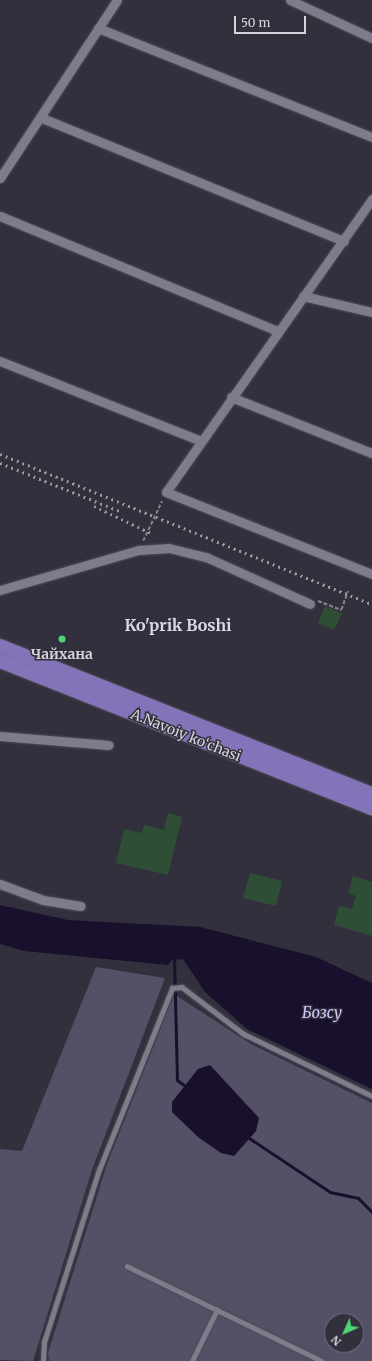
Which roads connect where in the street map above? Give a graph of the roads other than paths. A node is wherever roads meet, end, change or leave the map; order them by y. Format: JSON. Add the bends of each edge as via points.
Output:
{"nodes":[{"id":1,"x":117,"y":0,"type":"edge"},
{"id":2,"x":290,"y":0,"type":"edge"},
{"id":3,"x":98,"y":28,"type":"junction"},
{"id":4,"x":372,"y":38,"type":"edge"},
{"id":5,"x":42,"y":118,"type":"junction"},
{"id":6,"x":372,"y":137,"type":"edge"},
{"id":7,"x":0,"y":178,"type":"edge"},
{"id":8,"x":372,"y":200,"type":"edge"},
{"id":9,"x":368,"y":211,"type":"edge"},
{"id":10,"x":0,"y":216,"type":"edge"},
{"id":11,"x":344,"y":241,"type":"junction"},
{"id":12,"x":303,"y":296,"type":"junction"},
{"id":13,"x":372,"y":312,"type":"edge"},
{"id":14,"x":277,"y":331,"type":"junction"},
{"id":15,"x":0,"y":361,"type":"edge"},
{"id":16,"x":231,"y":397,"type":"junction"},
{"id":17,"x":201,"y":441,"type":"junction"},
{"id":18,"x":372,"y":453,"type":"edge"},
{"id":19,"x":372,"y":574,"type":"edge"},
{"id":20,"x":0,"y":590,"type":"edge"},
{"id":21,"x":310,"y":604,"type":"road end"},
{"id":22,"x":0,"y":646,"type":"edge"},
{"id":23,"x":0,"y":661,"type":"edge"},
{"id":24,"x":0,"y":736,"type":"edge"},
{"id":25,"x":109,"y":745,"type":"dead end"},
{"id":26,"x":372,"y":794,"type":"edge"},
{"id":27,"x":372,"y":808,"type":"edge"},
{"id":28,"x":0,"y":884,"type":"edge"},
{"id":29,"x":81,"y":906,"type":"dead end"},
{"id":30,"x":372,"y":1096,"type":"edge"},
{"id":31,"x":127,"y":1266,"type":"dead end"},
{"id":32,"x":217,"y":1310,"type":"junction"},
{"id":33,"x":43,"y":1361,"type":"edge"},
{"id":34,"x":192,"y":1361,"type":"edge"},
{"id":35,"x":322,"y":1361,"type":"edge"}],
"edges":[{"from":1,"to":3,"type":"street"},
{"from":2,"to":4,"type":"street"},
{"from":3,"to":5,"type":"street"},
{"from":3,"to":6,"type":"street"},
{"from":5,"to":7,"type":"street"},
{"from":5,"to":11,"type":"street"},
{"from":8,"to":9,"type":"street"},
{"from":9,"to":11,"type":"street"},
{"from":10,"to":14,"type":"street"},
{"from":11,"to":12,"type":"street"},
{"from":12,"to":13,"type":"street"},
{"from":12,"to":14,"type":"street"},
{"from":14,"to":16,"type":"street"},
{"from":15,"to":17,"type":"street"},
{"from":16,"to":17,"type":"street"},
{"from":16,"to":18,"type":"street"},
{"from":17,"to":19,"type":"street","via":[[166,492]]},
{"from":20,"to":21,"type":"street","via":[[138,550],[169,548],[195,553]]},
{"from":22,"to":26,"type":"main road"},
{"from":23,"to":27,"type":"main road","name":"A.Navoiy ko‘chasi"},
{"from":24,"to":25,"type":"street"},
{"from":28,"to":29,"type":"street","via":[[43,900]]},
{"from":30,"to":33,"type":"lane","via":[[244,1034],[182,987],[172,988],[99,1170],[44,1342]]},
{"from":31,"to":32,"type":"lane"},
{"from":32,"to":34,"type":"lane"},
{"from":32,"to":35,"type":"lane"}]}
